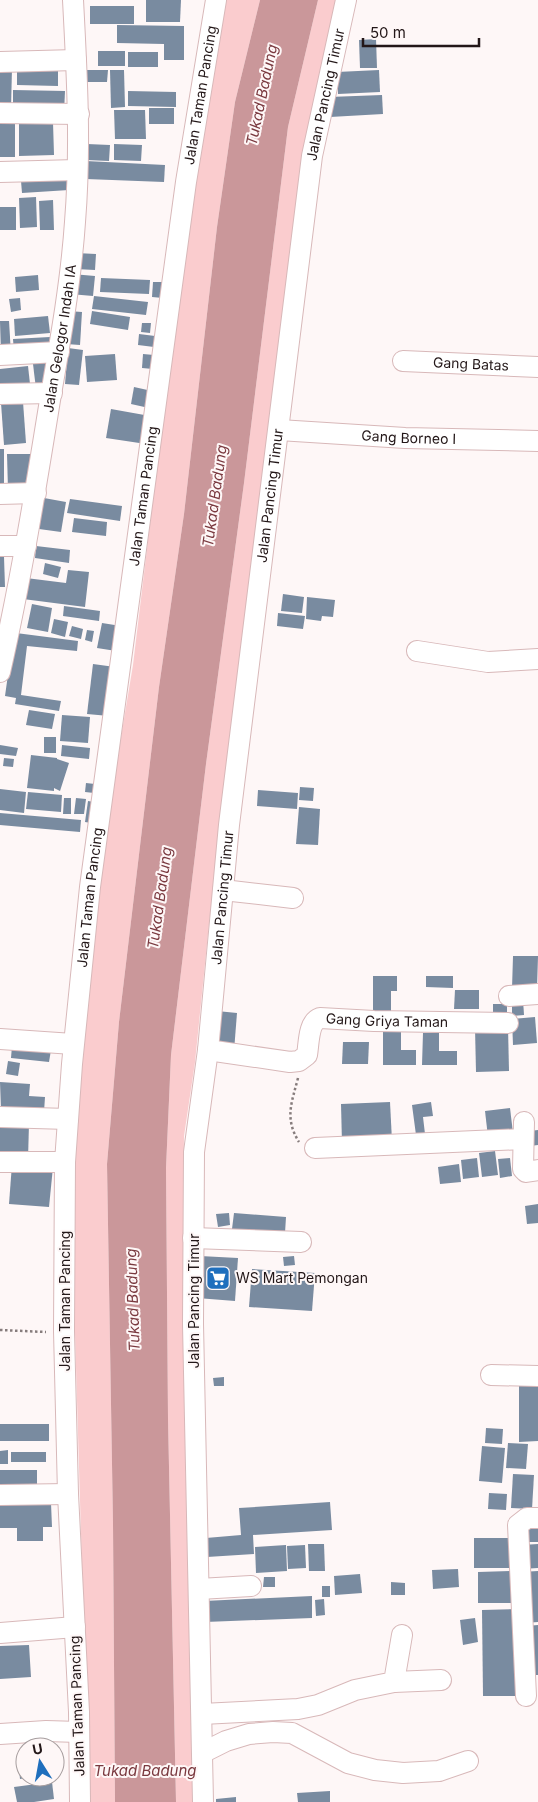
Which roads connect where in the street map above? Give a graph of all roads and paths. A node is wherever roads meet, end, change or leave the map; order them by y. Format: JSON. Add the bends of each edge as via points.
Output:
{"nodes":[{"id":1,"x":73,"y":0,"type":"edge"},
{"id":2,"x":216,"y":0,"type":"edge"},
{"id":3,"x":346,"y":0,"type":"edge"},
{"id":4,"x":76,"y":60,"type":"junction"},
{"id":5,"x":0,"y":62,"type":"edge"},
{"id":6,"x":0,"y":113,"type":"edge"},
{"id":7,"x":79,"y":114,"type":"junction"},
{"id":8,"x":77,"y":170,"type":"junction"},
{"id":9,"x":0,"y":172,"type":"edge"},
{"id":10,"x":0,"y":355,"type":"edge"},
{"id":11,"x":58,"y":356,"type":"junction"},
{"id":12,"x":403,"y":361,"type":"dead end"},
{"id":13,"x":0,"y":363,"type":"edge"},
{"id":14,"x":538,"y":367,"type":"edge"},
{"id":15,"x":52,"y":393,"type":"junction"},
{"id":16,"x":0,"y":394,"type":"edge"},
{"id":17,"x":279,"y":430,"type":"junction"},
{"id":18,"x":538,"y":441,"type":"edge"},
{"id":19,"x":36,"y":493,"type":"junction"},
{"id":20,"x":0,"y":494,"type":"edge"},
{"id":21,"x":0,"y":546,"type":"edge"},
{"id":22,"x":26,"y":546,"type":"junction"},
{"id":23,"x":417,"y":651,"type":"dead end"},
{"id":24,"x":538,"y":659,"type":"edge"},
{"id":25,"x":0,"y":672,"type":"edge"},
{"id":26,"x":223,"y":890,"type":"junction"},
{"id":27,"x":293,"y":898,"type":"dead end"},
{"id":28,"x":538,"y":994,"type":"edge"},
{"id":29,"x":509,"y":996,"type":"dead end"},
{"id":30,"x":508,"y":1023,"type":"dead end"},
{"id":31,"x":0,"y":1040,"type":"edge"},
{"id":32,"x":74,"y":1044,"type":"junction"},
{"id":33,"x":208,"y":1050,"type":"junction"},
{"id":34,"x":299,"y":1061,"type":"junction"},
{"id":35,"x":0,"y":1117,"type":"edge"},
{"id":36,"x":68,"y":1118,"type":"junction"},
{"id":37,"x":315,"y":1148,"type":"joint"},
{"id":38,"x":0,"y":1162,"type":"edge"},
{"id":39,"x":65,"y":1162,"type":"junction"},
{"id":40,"x":538,"y":1170,"type":"edge"},
{"id":41,"x":193,"y":1238,"type":"junction"},
{"id":42,"x":301,"y":1242,"type":"dead end"},
{"id":43,"x":0,"y":1330,"type":"edge"},
{"id":44,"x":64,"y":1331,"type":"junction"},
{"id":45,"x":490,"y":1375,"type":"dead end"},
{"id":46,"x":538,"y":1376,"type":"edge"},
{"id":47,"x":68,"y":1494,"type":"junction"},
{"id":48,"x":0,"y":1495,"type":"edge"},
{"id":49,"x":538,"y":1518,"type":"edge"},
{"id":50,"x":251,"y":1586,"type":"dead end"},
{"id":51,"x":199,"y":1589,"type":"junction"},
{"id":52,"x":74,"y":1627,"type":"junction"},
{"id":53,"x":0,"y":1633,"type":"edge"},
{"id":54,"x":402,"y":1636,"type":"dead end"},
{"id":55,"x":441,"y":1680,"type":"dead end"},
{"id":56,"x":394,"y":1682,"type":"junction"},
{"id":57,"x":526,"y":1696,"type":"dead end"},
{"id":58,"x":202,"y":1714,"type":"junction"},
{"id":59,"x":79,"y":1732,"type":"junction"},
{"id":60,"x":0,"y":1734,"type":"edge"},
{"id":61,"x":202,"y":1753,"type":"junction"},
{"id":62,"x":468,"y":1761,"type":"dead end"},
{"id":63,"x":80,"y":1802,"type":"edge"},
{"id":64,"x":203,"y":1802,"type":"edge"}],
"edges":[{"from":1,"to":4,"type":"street","name":"Jalan Gelogor Indah IA"},
{"from":2,"to":32,"type":"street","name":"Jalan Taman Pancing","via":[[173,274],[90,887]]},
{"from":3,"to":17,"type":"street","name":"Jalan Pancing Timur","via":[[312,156]]},
{"from":4,"to":5,"type":"street"},
{"from":4,"to":7,"type":"street","name":"Jalan Gelogor Indah IA"},
{"from":6,"to":7,"type":"street"},
{"from":7,"to":8,"type":"street","name":"Jalan Gelogor Indah IA"},
{"from":8,"to":9,"type":"street"},
{"from":8,"to":11,"type":"street","name":"Jalan Gelogor Indah IA","via":[[75,223]]},
{"from":10,"to":11,"type":"street"},
{"from":11,"to":13,"type":"street"},
{"from":11,"to":15,"type":"street","name":"Jalan Gelogor Indah IA"},
{"from":12,"to":14,"type":"street","name":"Gang Batas"},
{"from":15,"to":16,"type":"street"},
{"from":15,"to":19,"type":"street","name":"Jalan Gelogor Indah IA"},
{"from":17,"to":18,"type":"street","name":"Gang Borneo I","via":[[405,438]]},
{"from":17,"to":26,"type":"street","name":"Jalan Pancing Timur"},
{"from":19,"to":20,"type":"street"},
{"from":19,"to":22,"type":"street","name":"Jalan Gelogor Indah IA"},
{"from":21,"to":22,"type":"street"},
{"from":22,"to":25,"type":"street","name":"Jalan Gelogor Indah IA"},
{"from":23,"to":24,"type":"street","via":[[488,662]]},
{"from":26,"to":27,"type":"street"},
{"from":26,"to":33,"type":"street","name":"Jalan Pancing Timur"},
{"from":28,"to":29,"type":"street"},
{"from":30,"to":34,"type":"street","name":"Gang Griya Taman","via":[[320,1018],[312,1025],[307,1055]]},
{"from":31,"to":32,"type":"street"},
{"from":32,"to":36,"type":"street","name":"Jalan Taman Pancing"},
{"from":33,"to":34,"type":"street"},
{"from":33,"to":41,"type":"street","name":"Jalan Pancing Timur","via":[[194,1152]]},
{"from":34,"to":37,"type":"path","via":[[289,1119],[299,1142],[304,1147]]},
{"from":35,"to":36,"type":"street"},
{"from":36,"to":39,"type":"street","name":"Jalan Taman Pancing"},
{"from":37,"to":40,"type":"street","via":[[524,1130],[523,1168],[526,1172]]},
{"from":38,"to":39,"type":"street"},
{"from":39,"to":44,"type":"street","name":"Jalan Taman Pancing"},
{"from":41,"to":42,"type":"street"},
{"from":41,"to":51,"type":"street","name":"Jalan Pancing Timur"},
{"from":43,"to":44,"type":"path"},
{"from":44,"to":47,"type":"street","name":"Jalan Taman Pancing"},
{"from":45,"to":46,"type":"street"},
{"from":47,"to":48,"type":"street"},
{"from":47,"to":52,"type":"street","name":"Jalan Taman Pancing"},
{"from":49,"to":57,"type":"street","via":[[527,1518],[518,1525]]},
{"from":50,"to":51,"type":"street"},
{"from":51,"to":58,"type":"street","name":"Jalan Pancing Timur"},
{"from":52,"to":53,"type":"street"},
{"from":52,"to":59,"type":"street","name":"Jalan Taman Pancing"},
{"from":54,"to":56,"type":"street"},
{"from":55,"to":56,"type":"street"},
{"from":56,"to":58,"type":"street","via":[[369,1686],[298,1709]]},
{"from":58,"to":61,"type":"street","name":"Jalan Pancing Timur"},
{"from":59,"to":60,"type":"street"},
{"from":59,"to":63,"type":"street","name":"Jalan Taman Pancing"},
{"from":61,"to":62,"type":"street","via":[[249,1734],[273,1732],[292,1733],[348,1763],[375,1770],[402,1773],[439,1771]]},
{"from":61,"to":64,"type":"street","name":"Jalan Pancing Timur"}]}
